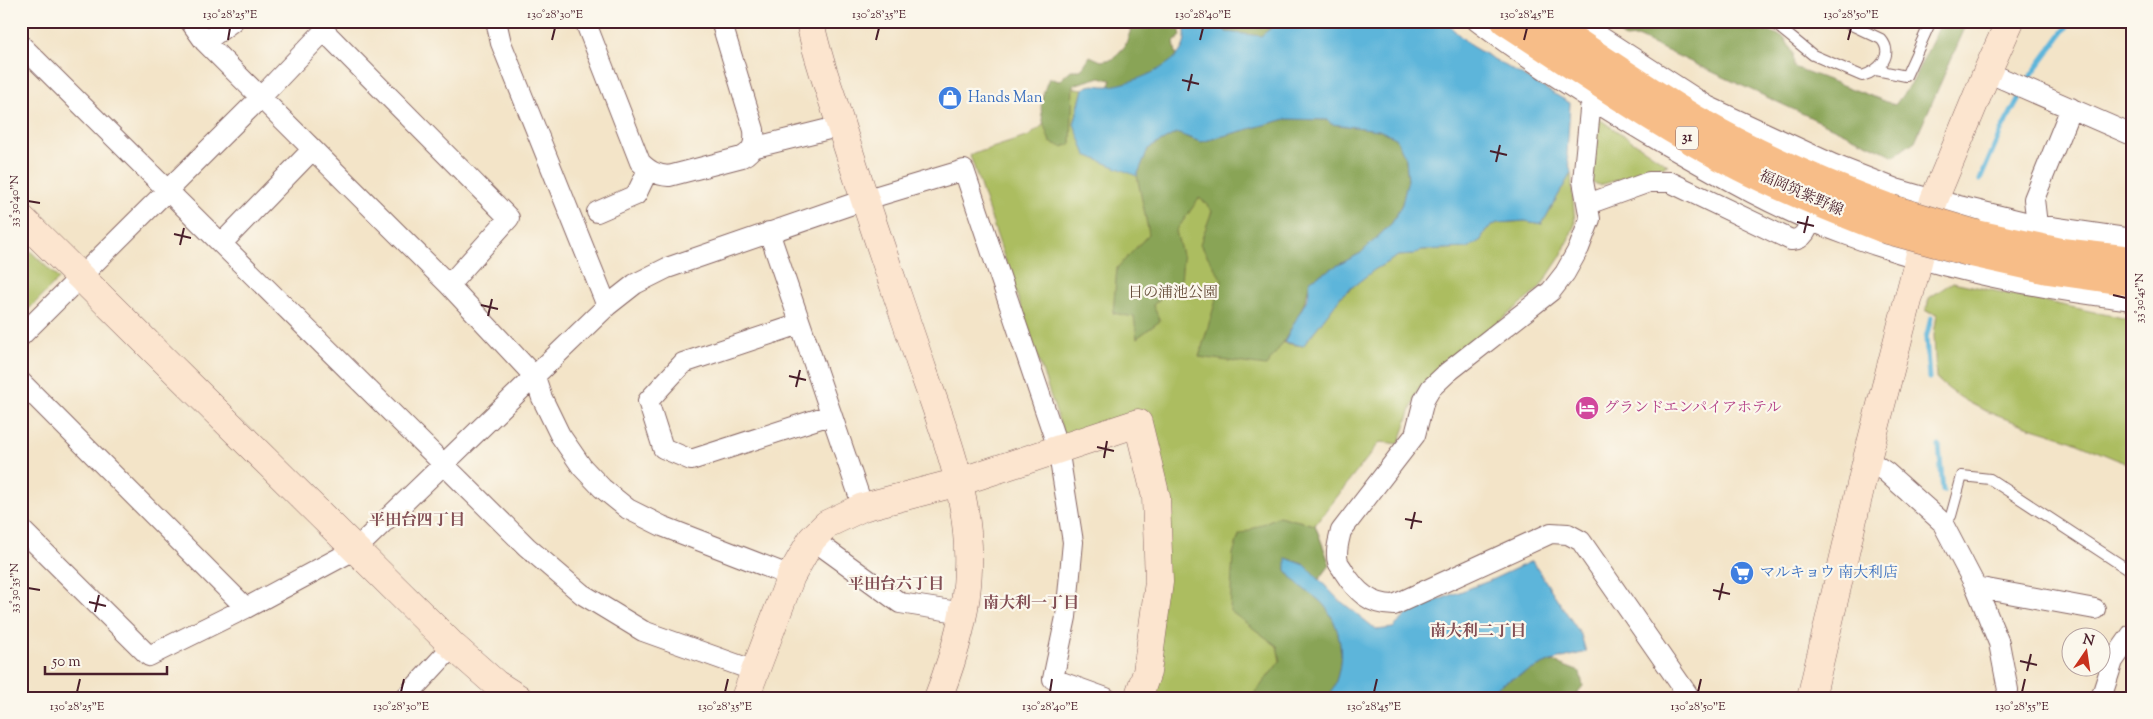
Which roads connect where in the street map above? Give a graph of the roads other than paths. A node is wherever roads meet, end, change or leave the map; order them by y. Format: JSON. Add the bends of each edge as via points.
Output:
{"nodes":[{"id":1,"x":190,"y":21,"type":"edge"},
{"id":2,"x":233,"y":21,"type":"edge"},
{"id":3,"x":496,"y":21,"type":"edge"},
{"id":4,"x":585,"y":21,"type":"edge"},
{"id":5,"x":722,"y":21,"type":"edge"},
{"id":6,"x":810,"y":21,"type":"edge"},
{"id":7,"x":1477,"y":21,"type":"edge"},
{"id":8,"x":1505,"y":21,"type":"edge"},
{"id":9,"x":1545,"y":21,"type":"edge"},
{"id":10,"x":1576,"y":21,"type":"edge"},
{"id":11,"x":1843,"y":21,"type":"edge"},
{"id":12,"x":1932,"y":21,"type":"edge"},
{"id":13,"x":2010,"y":21,"type":"edge"},
{"id":14,"x":1775,"y":22,"type":"edge"},
{"id":15,"x":205,"y":42,"type":"junction"},
{"id":16,"x":21,"y":45,"type":"edge"},
{"id":17,"x":1876,"y":70,"type":"junction"},
{"id":18,"x":1987,"y":72,"type":"junction"},
{"id":19,"x":261,"y":97,"type":"junction"},
{"id":20,"x":1590,"y":100,"type":"junction"},
{"id":21,"x":2071,"y":108,"type":"junction"},
{"id":22,"x":841,"y":126,"type":"junction"},
{"id":23,"x":2132,"y":135,"type":"edge"},
{"id":24,"x":752,"y":148,"type":"junction"},
{"id":25,"x":312,"y":150,"type":"junction"},
{"id":26,"x":648,"y":170,"type":"junction"},
{"id":27,"x":168,"y":189,"type":"junction"},
{"id":28,"x":864,"y":200,"type":"junction"},
{"id":29,"x":1934,"y":200,"type":"junction"},
{"id":30,"x":1588,"y":204,"type":"junction"},
{"id":31,"x":597,"y":212,"type":"dead end"},
{"id":32,"x":1812,"y":216,"type":"junction"},
{"id":33,"x":21,"y":218,"type":"edge"},
{"id":34,"x":1888,"y":219,"type":"junction"},
{"id":35,"x":2037,"y":225,"type":"junction"},
{"id":36,"x":769,"y":232,"type":"junction"},
{"id":37,"x":2132,"y":239,"type":"edge"},
{"id":38,"x":222,"y":243,"type":"junction"},
{"id":39,"x":1974,"y":244,"type":"junction"},
{"id":40,"x":1918,"y":258,"type":"junction"},
{"id":41,"x":2132,"y":260,"type":"edge"},
{"id":42,"x":80,"y":277,"type":"junction"},
{"id":43,"x":2132,"y":282,"type":"edge"},
{"id":44,"x":449,"y":285,"type":"junction"},
{"id":45,"x":2132,"y":300,"type":"edge"},
{"id":46,"x":607,"y":306,"type":"junction"},
{"id":47,"x":800,"y":324,"type":"junction"},
{"id":48,"x":21,"y":336,"type":"edge"},
{"id":49,"x":536,"y":377,"type":"junction"},
{"id":50,"x":21,"y":382,"type":"edge"},
{"id":51,"x":830,"y":415,"type":"junction"},
{"id":52,"x":1058,"y":448,"type":"junction"},
{"id":53,"x":1867,"y":459,"type":"junction"},
{"id":54,"x":442,"y":466,"type":"junction"},
{"id":55,"x":959,"y":482,"type":"junction"},
{"id":56,"x":863,"y":507,"type":"junction"},
{"id":57,"x":1942,"y":522,"type":"junction"},
{"id":58,"x":21,"y":529,"type":"edge"},
{"id":59,"x":812,"y":540,"type":"junction"},
{"id":60,"x":356,"y":550,"type":"junction"},
{"id":61,"x":2132,"y":572,"type":"edge"},
{"id":62,"x":792,"y":576,"type":"junction"},
{"id":63,"x":1976,"y":586,"type":"junction"},
{"id":64,"x":246,"y":608,"type":"junction"},
{"id":65,"x":2095,"y":609,"type":"dead end"},
{"id":66,"x":964,"y":613,"type":"junction"},
{"id":67,"x":2132,"y":634,"type":"edge"},
{"id":68,"x":453,"y":646,"type":"junction"},
{"id":69,"x":755,"y":671,"type":"junction"},
{"id":70,"x":406,"y":698,"type":"edge"},
{"id":71,"x":518,"y":698,"type":"edge"},
{"id":72,"x":745,"y":698,"type":"edge"},
{"id":73,"x":938,"y":698,"type":"edge"},
{"id":74,"x":1106,"y":698,"type":"edge"},
{"id":75,"x":1138,"y":698,"type":"edge"},
{"id":76,"x":1690,"y":698,"type":"edge"},
{"id":77,"x":1810,"y":698,"type":"edge"},
{"id":78,"x":2006,"y":698,"type":"edge"},
{"id":79,"x":2101,"y":698,"type":"edge"}],
"edges":[{"from":1,"to":15,"type":"street"},
{"from":2,"to":15,"type":"street"},
{"from":3,"to":46,"type":"street","via":[[500,43]]},
{"from":4,"to":26,"type":"street","via":[[640,162]]},
{"from":5,"to":24,"type":"street","via":[[754,130]]},
{"from":6,"to":22,"type":"street"},
{"from":7,"to":20,"type":"street","via":[[1525,58]]},
{"from":8,"to":34,"type":"main road","name":"福岡筑紫野線","number":"31","via":[[1678,133],[1740,167],[1803,197]]},
{"from":9,"to":34,"type":"main road","name":"福岡筑紫野線","number":"31","via":[[1695,118]]},
{"from":10,"to":29,"type":"street","via":[[1708,106],[1830,168]]},
{"from":11,"to":17,"type":"lane","via":[[1886,44],[1888,52]]},
{"from":12,"to":17,"type":"lane","via":[[1906,76]]},
{"from":13,"to":18,"type":"street"},
{"from":14,"to":17,"type":"lane","via":[[1813,55],[1862,76]]},
{"from":15,"to":19,"type":"street"},
{"from":16,"to":27,"type":"street"},
{"from":18,"to":21,"type":"street"},
{"from":18,"to":29,"type":"street"},
{"from":19,"to":25,"type":"street"},
{"from":19,"to":27,"type":"street"},
{"from":19,"to":44,"type":"street","via":[[324,31],[509,218]]},
{"from":20,"to":30,"type":"street","via":[[1583,181]]},
{"from":20,"to":32,"type":"street","via":[[1729,181]]},
{"from":21,"to":23,"type":"street"},
{"from":21,"to":35,"type":"street","via":[[2034,199]]},
{"from":22,"to":24,"type":"street"},
{"from":22,"to":28,"type":"street"},
{"from":24,"to":26,"type":"street","via":[[742,157],[669,176]]},
{"from":25,"to":38,"type":"street"},
{"from":25,"to":44,"type":"street"},
{"from":26,"to":31,"type":"street","via":[[636,195]]},
{"from":27,"to":38,"type":"street"},
{"from":27,"to":42,"type":"street"},
{"from":28,"to":36,"type":"street"},
{"from":28,"to":52,"type":"street","via":[[964,170]]},
{"from":28,"to":55,"type":"street"},
{"from":29,"to":35,"type":"street"},
{"from":29,"to":40,"type":"street"},
{"from":30,"to":32,"type":"street","via":[[1659,181],[1670,182],[1791,240],[1800,239]]},
{"from":30,"to":76,"type":"street","via":[[1590,219],[1579,248],[1551,290],[1431,388],[1424,400],[1415,434],[1341,531],[1338,562],[1362,594],[1384,605],[1394,605],[1551,533],[1568,534],[1581,541]]},
{"from":32,"to":40,"type":"street","via":[[1865,242]]},
{"from":33,"to":42,"type":"street"},
{"from":34,"to":39,"type":"main road","name":"福岡筑紫野線","number":"31","bridge":true},
{"from":35,"to":37,"type":"street"},
{"from":36,"to":46,"type":"street","via":[[667,268],[635,284]]},
{"from":36,"to":47,"type":"street"},
{"from":38,"to":54,"type":"street"},
{"from":39,"to":41,"type":"main road","name":"福岡筑紫野線","number":"31"},
{"from":39,"to":43,"type":"main road","name":"福岡筑紫野線","number":"31","via":[[2048,270]]},
{"from":40,"to":45,"type":"street","via":[[2041,287]]},
{"from":40,"to":53,"type":"street"},
{"from":42,"to":48,"type":"street"},
{"from":42,"to":60,"type":"street"},
{"from":44,"to":49,"type":"street"},
{"from":46,"to":49,"type":"street"},
{"from":47,"to":51,"type":"street"},
{"from":47,"to":51,"type":"street","via":[[683,363],[648,401],[663,448],[691,460]]},
{"from":49,"to":54,"type":"street"},
{"from":49,"to":62,"type":"street","via":[[560,435],[582,467],[628,509],[662,526]]},
{"from":50,"to":64,"type":"street"},
{"from":51,"to":56,"type":"street"},
{"from":52,"to":55,"type":"street"},
{"from":52,"to":74,"type":"street","via":[[1073,542],[1066,617],[1052,679]]},
{"from":52,"to":75,"type":"street","via":[[1138,423],[1156,497],[1159,582],[1147,672]]},
{"from":53,"to":57,"type":"street"},
{"from":53,"to":77,"type":"street"},
{"from":54,"to":60,"type":"street"},
{"from":54,"to":69,"type":"street","via":[[582,594],[643,631]]},
{"from":55,"to":56,"type":"street"},
{"from":55,"to":66,"type":"street","via":[[966,523],[968,569]]},
{"from":56,"to":59,"type":"street","via":[[826,524]]},
{"from":57,"to":61,"type":"lane","via":[[1951,516],[1962,476],[1990,479]]},
{"from":57,"to":63,"type":"street"},
{"from":58,"to":64,"type":"street","via":[[149,656]]},
{"from":59,"to":62,"type":"street"},
{"from":59,"to":66,"type":"street","via":[[900,604]]},
{"from":60,"to":64,"type":"street"},
{"from":60,"to":68,"type":"street"},
{"from":62,"to":69,"type":"street"},
{"from":63,"to":65,"type":"street"},
{"from":63,"to":78,"type":"street","via":[[1999,643],[2008,690]]},
{"from":66,"to":73,"type":"street"},
{"from":67,"to":79,"type":"street","via":[[2113,661]]},
{"from":68,"to":70,"type":"street"},
{"from":68,"to":71,"type":"street","via":[[496,684]]},
{"from":69,"to":72,"type":"street"}]}
